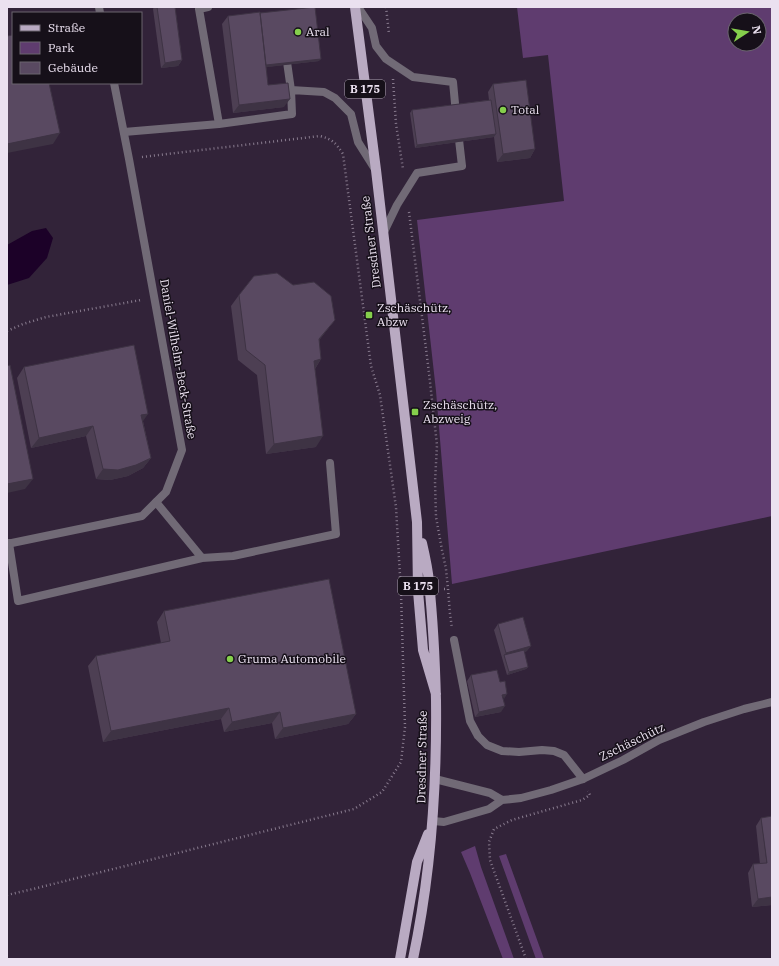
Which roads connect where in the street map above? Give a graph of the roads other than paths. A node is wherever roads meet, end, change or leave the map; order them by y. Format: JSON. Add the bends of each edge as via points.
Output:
{"nodes":[{"id":1,"x":208,"y":7,"type":"edge"},
{"id":2,"x":355,"y":7,"type":"edge"},
{"id":3,"x":358,"y":7,"type":"edge"},
{"id":4,"x":285,"y":44,"type":"edge"},
{"id":5,"x":114,"y":84,"type":"edge"},
{"id":6,"x":291,"y":90,"type":"junction"},
{"id":7,"x":219,"y":124,"type":"junction"},
{"id":8,"x":124,"y":132,"type":"junction"},
{"id":9,"x":376,"y":170,"type":"junction"},
{"id":10,"x":383,"y":235,"type":"junction"},
{"id":11,"x":330,"y":463,"type":"dead end"},
{"id":12,"x":156,"y":502,"type":"junction"},
{"id":13,"x":417,"y":522,"type":"junction"},
{"id":14,"x":8,"y":544,"type":"edge"},
{"id":15,"x":202,"y":558,"type":"junction"},
{"id":16,"x":454,"y":640,"type":"dead end"},
{"id":17,"x":436,"y":694,"type":"junction"},
{"id":18,"x":772,"y":702,"type":"edge"},
{"id":19,"x":435,"y":779,"type":"junction"},
{"id":20,"x":583,"y":779,"type":"junction"},
{"id":21,"x":502,"y":800,"type":"junction"},
{"id":22,"x":433,"y":821,"type":"junction"},
{"id":23,"x":400,"y":959,"type":"edge"},
{"id":24,"x":413,"y":959,"type":"edge"}],
"edges":[{"from":1,"to":7,"type":"street","via":[[199,9]]},
{"from":2,"to":9,"type":"main road","name":"Dresdner Straße","number":"B 175"},
{"from":3,"to":10,"type":"street","via":[[372,28],[376,46],[386,59],[413,78],[453,82],[462,166],[417,174],[397,205]]},
{"from":4,"to":6,"type":"street"},
{"from":5,"to":8,"type":"street","name":"Daniel-Wilhelm-Beck-Straße"},
{"from":6,"to":7,"type":"street","via":[[292,114]]},
{"from":6,"to":9,"type":"street","via":[[324,92],[335,98],[351,114],[358,142]]},
{"from":7,"to":8,"type":"street"},
{"from":8,"to":12,"type":"street","name":"Daniel-Wilhelm-Beck-Straße","via":[[182,450],[166,492]]},
{"from":9,"to":10,"type":"main road","name":"Dresdner Straße","number":"B 175"},
{"from":10,"to":13,"type":"main road","name":"Dresdner Straße","number":"B 175"},
{"from":11,"to":15,"type":"street","via":[[336,534],[233,556]]},
{"from":12,"to":14,"type":"street","name":"Daniel-Wilhelm-Beck-Straße","via":[[142,516]]},
{"from":12,"to":15,"type":"street"},
{"from":13,"to":17,"type":"main road","name":"Dresdner Straße","number":"B 175","via":[[429,580]]},
{"from":13,"to":17,"type":"main road","name":"Dresdner Straße","number":"B 175","via":[[418,591],[423,650]]},
{"from":14,"to":15,"type":"street","via":[[18,601]]},
{"from":16,"to":20,"type":"street","via":[[470,721],[478,736],[487,745],[502,751],[554,750],[564,755]]},
{"from":17,"to":19,"type":"main road","name":"Dresdner Straße","number":"B 175"},
{"from":18,"to":20,"type":"street","name":"Zschäschütz","via":[[704,722],[659,740]]},
{"from":19,"to":21,"type":"street","via":[[490,793]]},
{"from":19,"to":22,"type":"main road","name":"Dresdner Straße","number":"B 175"},
{"from":20,"to":21,"type":"street","name":"Zschäschütz","via":[[552,790]]},
{"from":21,"to":22,"type":"street","name":"Zschäschütz","via":[[489,809],[444,822]]},
{"from":22,"to":23,"type":"main road","number":"B 175","via":[[417,862]]},
{"from":22,"to":24,"type":"main road","number":"B 175","via":[[423,907]]}]}
